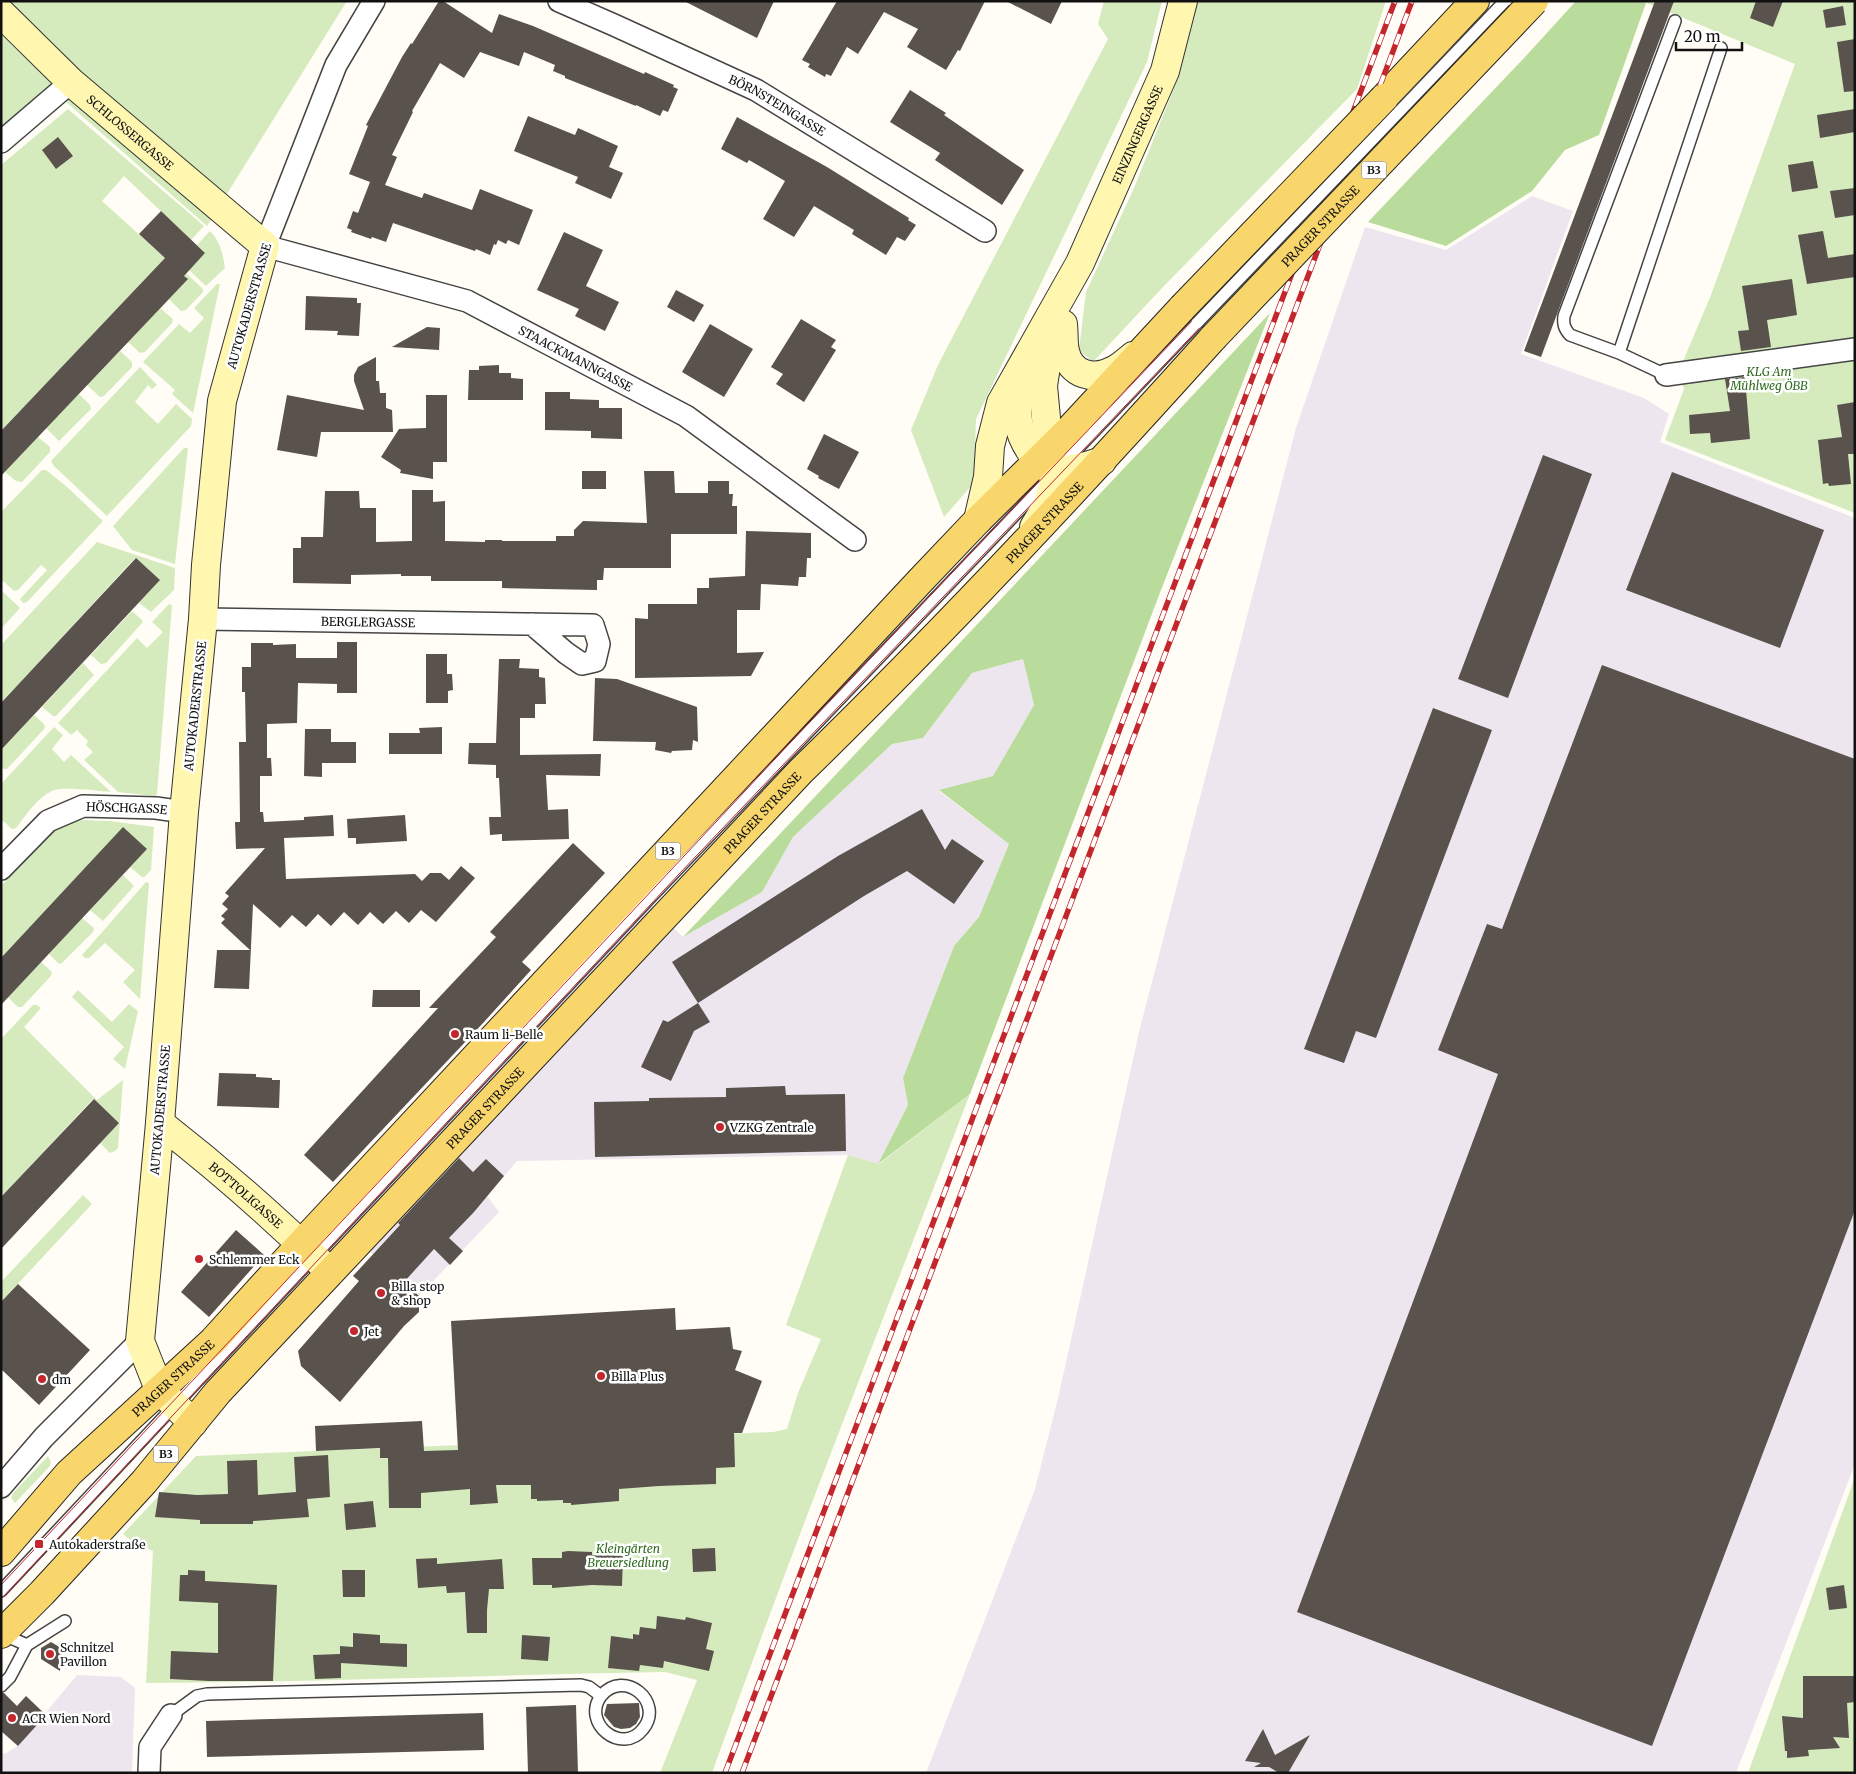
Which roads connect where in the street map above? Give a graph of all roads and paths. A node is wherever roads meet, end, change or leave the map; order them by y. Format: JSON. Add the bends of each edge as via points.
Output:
{"nodes":[{"id":1,"x":374,"y":1,"type":"edge"},
{"id":2,"x":559,"y":1,"type":"edge"},
{"id":3,"x":1183,"y":1,"type":"edge"},
{"id":4,"x":1474,"y":1,"type":"edge"},
{"id":5,"x":1505,"y":1,"type":"edge"},
{"id":6,"x":1534,"y":1,"type":"edge"},
{"id":7,"x":1,"y":13,"type":"edge"},
{"id":8,"x":1675,"y":22,"type":"dead end"},
{"id":9,"x":1721,"y":48,"type":"dead end"},
{"id":10,"x":71,"y":82,"type":"junction"},
{"id":11,"x":1,"y":142,"type":"edge"},
{"id":12,"x":985,"y":231,"type":"dead end"},
{"id":13,"x":265,"y":246,"type":"junction"},
{"id":14,"x":1080,"y":263,"type":"junction"},
{"id":15,"x":1198,"y":323,"type":"junction"},
{"id":16,"x":1063,"y":324,"type":"junction"},
{"id":17,"x":1855,"y":349,"type":"edge"},
{"id":18,"x":1141,"y":351,"type":"junction"},
{"id":19,"x":1619,"y":353,"type":"junction"},
{"id":20,"x":1019,"y":370,"type":"junction"},
{"id":21,"x":1666,"y":375,"type":"joint"},
{"id":22,"x":1102,"y":462,"type":"junction"},
{"id":23,"x":1050,"y":465,"type":"junction"},
{"id":24,"x":978,"y":520,"type":"junction"},
{"id":25,"x":855,"y":540,"type":"dead end"},
{"id":26,"x":1025,"y":541,"type":"junction"},
{"id":27,"x":203,"y":619,"type":"junction"},
{"id":28,"x":532,"y":624,"type":"dead end"},
{"id":29,"x":184,"y":812,"type":"junction"},
{"id":30,"x":1,"y":869,"type":"edge"},
{"id":31,"x":160,"y":1123,"type":"junction"},
{"id":32,"x":315,"y":1258,"type":"junction"},
{"id":33,"x":140,"y":1341,"type":"junction"},
{"id":34,"x":176,"y":1406,"type":"junction"},
{"id":35,"x":1,"y":1487,"type":"edge"},
{"id":36,"x":1,"y":1552,"type":"edge"},
{"id":37,"x":1,"y":1591,"type":"edge"},
{"id":38,"x":65,"y":1621,"type":"dead end"},
{"id":39,"x":1,"y":1634,"type":"edge"},
{"id":40,"x":27,"y":1645,"type":"junction"},
{"id":41,"x":1,"y":1686,"type":"edge"},
{"id":42,"x":601,"y":1696,"type":"junction"},
{"id":43,"x":171,"y":1715,"type":"joint"},
{"id":44,"x":149,"y":1773,"type":"edge"}],
"edges":[{"from":1,"to":13,"type":"street","name":"AUTOKADERSTRASSE","via":[[336,64]]},
{"from":2,"to":12,"type":"street","name":"BÖRNSTEINGASSE","via":[[756,90]]},
{"from":3,"to":14,"type":"street","name":"EINZINGERGASSE","via":[[1165,71]]},
{"from":4,"to":15,"type":"main road","name":"PRAGER STRASSE","number":"B3","bridge":true},
{"from":5,"to":15,"type":"lane","bridge":true},
{"from":6,"to":15,"type":"main road","name":"PRAGER STRASSE","number":"B3","bridge":true},
{"from":7,"to":10,"type":"street","name":"SCHLOSSERGASSE"},
{"from":8,"to":19,"type":"lane","via":[[1564,316],[1563,324],[1570,335]]},
{"from":9,"to":19,"type":"lane"},
{"from":10,"to":11,"type":"street"},
{"from":10,"to":13,"type":"street","name":"SCHLOSSERGASSE"},
{"from":13,"to":25,"type":"street","name":"STAACKMANNGASSE","via":[[467,301],[686,416]]},
{"from":13,"to":27,"type":"street","name":"AUTOKADERSTRASSE","via":[[222,401]]},
{"from":14,"to":16,"type":"street","name":"EINZINGERGASSE"},
{"from":14,"to":20,"type":"street","name":"EINZINGERGASSE"},
{"from":15,"to":18,"type":"main road","name":"PRAGER STRASSE","number":"B3"},
{"from":15,"to":22,"type":"main road","name":"PRAGER STRASSE","number":"B3"},
{"from":15,"to":23,"type":"lane"},
{"from":16,"to":18,"type":"street","name":"EINZINGERGASSE","via":[[1070,366],[1081,373],[1099,375],[1114,370]]},
{"from":16,"to":23,"type":"street","name":"EINZINGERGASSE","via":[[1047,359],[1043,386]]},
{"from":17,"to":21,"type":"street"},
{"from":18,"to":23,"type":"main road","name":"PRAGER STRASSE","number":"B3"},
{"from":19,"to":21,"type":"lane"},
{"from":20,"to":23,"type":"street","name":"EINZINGERGASSE","via":[[1018,426],[1024,443]]},
{"from":20,"to":24,"type":"street","name":"EINZINGERGASSE","via":[[1001,403]]},
{"from":22,"to":23,"type":"street","via":[[1079,469]]},
{"from":22,"to":26,"type":"main road","name":"PRAGER STRASSE","number":"B3"},
{"from":23,"to":24,"type":"main road","name":"PRAGER STRASSE","number":"B3"},
{"from":23,"to":26,"type":"street","name":"EINZINGERGASSE","via":[[1053,488],[1047,506]]},
{"from":23,"to":32,"type":"lane"},
{"from":24,"to":32,"type":"main road","name":"PRAGER STRASSE","number":"B3"},
{"from":26,"to":32,"type":"main road","name":"PRAGER STRASSE","number":"B3","via":[[874,700]]},
{"from":27,"to":28,"type":"street","name":"BERGLERGASSE"},
{"from":27,"to":29,"type":"street","name":"AUTOKADERSTRASSE"},
{"from":29,"to":30,"type":"street","name":"HÖSCHGASSE","via":[[83,806],[48,821]]},
{"from":29,"to":31,"type":"street","name":"AUTOKADERSTRASSE"},
{"from":31,"to":32,"type":"street","name":"BOTTOLIGASSE"},
{"from":31,"to":33,"type":"street","name":"AUTOKADERSTRASSE"},
{"from":32,"to":34,"type":"main road","name":"PRAGER STRASSE","number":"B3","via":[[213,1341]]},
{"from":32,"to":34,"type":"main road","name":"PRAGER STRASSE","number":"B3","via":[[218,1392]]},
{"from":33,"to":34,"type":"street","name":"AUTOKADERSTRASSE"},
{"from":33,"to":35,"type":"street","via":[[44,1436]]},
{"from":34,"to":36,"type":"main road","name":"PRAGER STRASSE","number":"B3","via":[[69,1473]]},
{"from":34,"to":37,"type":"lane"},
{"from":34,"to":39,"type":"main road","name":"PRAGER STRASSE","number":"B3","via":[[137,1489]]},
{"from":38,"to":40,"type":"lane"},
{"from":39,"to":40,"type":"lane"},
{"from":40,"to":41,"type":"lane","via":[[10,1677]]},
{"from":42,"to":42,"type":"lane","via":[[620,1685],[637,1689],[648,1703],[648,1720],[644,1728],[627,1739],[607,1734],[596,1717]]},
{"from":42,"to":43,"type":"lane","via":[[580,1685],[207,1694],[197,1696]]},
{"from":43,"to":44,"type":"street","via":[[150,1747]]}]}
